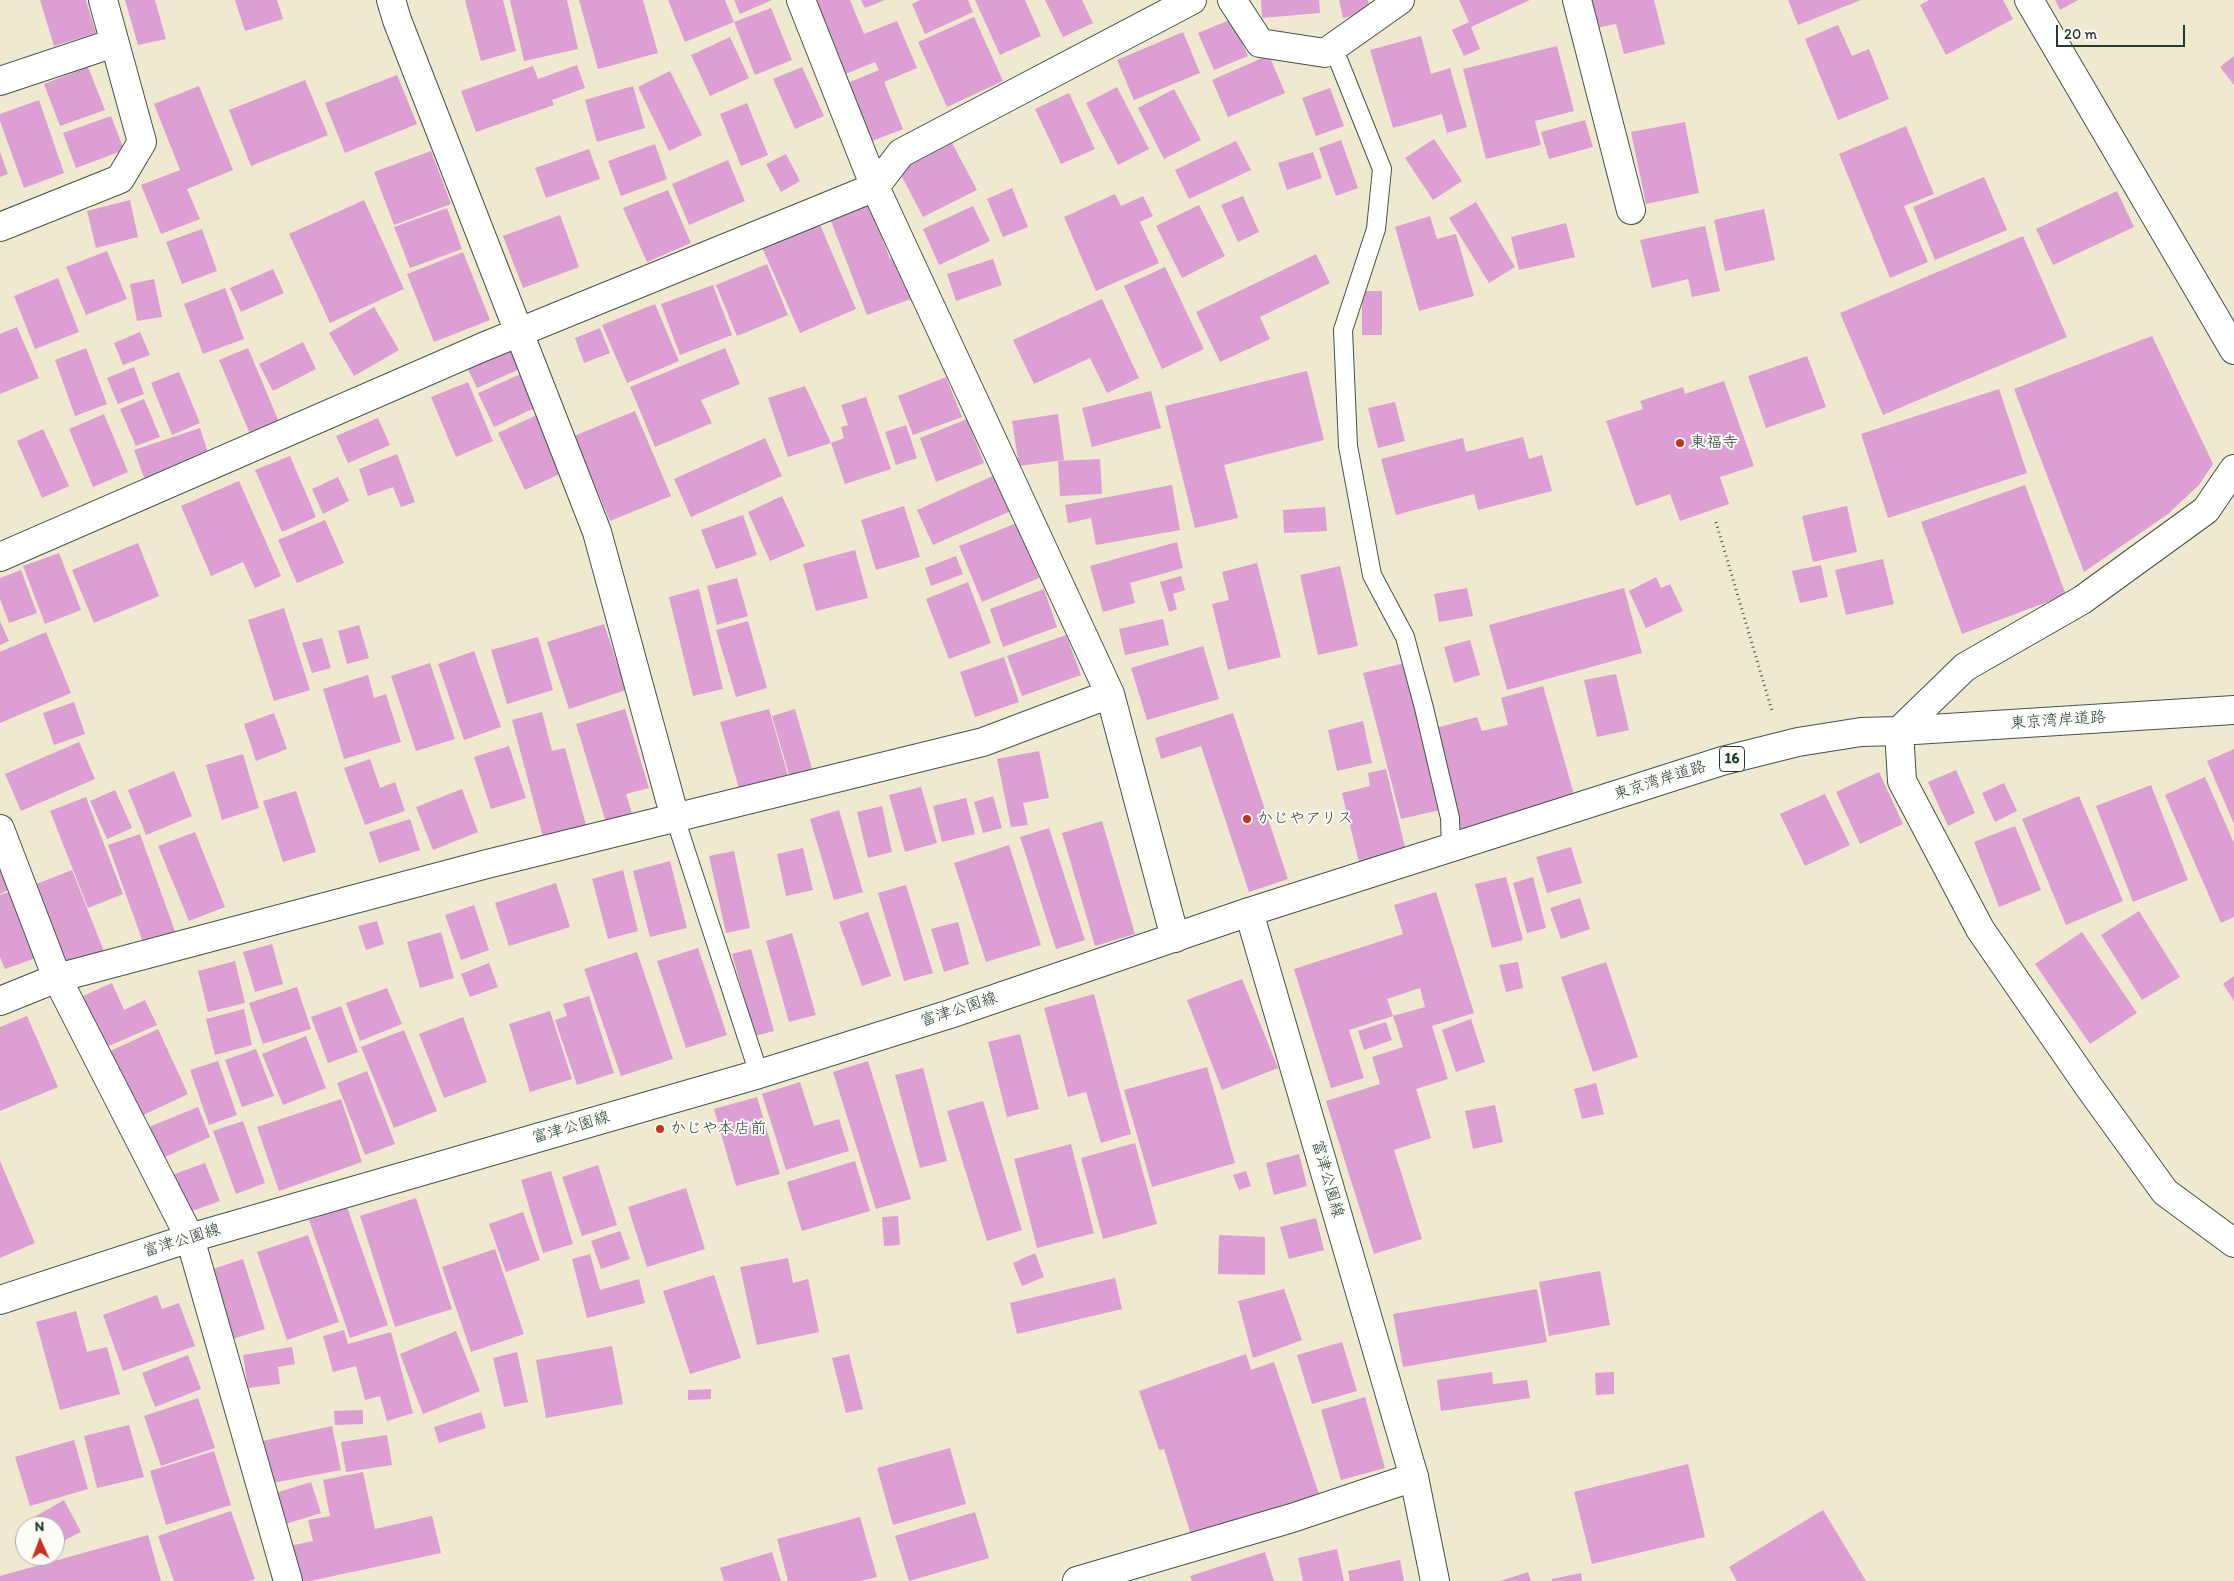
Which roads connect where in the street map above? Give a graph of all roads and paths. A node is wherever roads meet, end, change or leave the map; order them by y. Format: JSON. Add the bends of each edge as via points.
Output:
{"nodes":[{"id":1,"x":103,"y":0,"type":"edge"},
{"id":2,"x":391,"y":0,"type":"edge"},
{"id":3,"x":801,"y":0,"type":"edge"},
{"id":4,"x":1192,"y":0,"type":"edge"},
{"id":5,"x":1232,"y":0,"type":"edge"},
{"id":6,"x":1400,"y":0,"type":"edge"},
{"id":7,"x":1577,"y":0,"type":"edge"},
{"id":8,"x":2029,"y":0,"type":"edge"},
{"id":9,"x":114,"y":43,"type":"junction"},
{"id":10,"x":1333,"y":47,"type":"junction"},
{"id":11,"x":0,"y":81,"type":"edge"},
{"id":12,"x":875,"y":187,"type":"junction"},
{"id":13,"x":1631,"y":210,"type":"dead end"},
{"id":14,"x":0,"y":227,"type":"edge"},
{"id":15,"x":518,"y":332,"type":"junction"},
{"id":16,"x":2232,"y":339,"type":"edge"},
{"id":17,"x":2234,"y":469,"type":"edge"},
{"id":18,"x":1716,"y":522,"type":"dead end"},
{"id":19,"x":0,"y":557,"type":"edge"},
{"id":20,"x":1110,"y":694,"type":"junction"},
{"id":21,"x":2234,"y":710,"type":"edge"},
{"id":22,"x":1774,"y":719,"type":"dead end"},
{"id":23,"x":1899,"y":731,"type":"junction"},
{"id":24,"x":675,"y":818,"type":"junction"},
{"id":25,"x":0,"y":829,"type":"edge"},
{"id":26,"x":1451,"y":849,"type":"junction"},
{"id":27,"x":1250,"y":912,"type":"junction"},
{"id":28,"x":1175,"y":938,"type":"junction"},
{"id":29,"x":57,"y":978,"type":"junction"},
{"id":30,"x":0,"y":1001,"type":"edge"},
{"id":31,"x":759,"y":1074,"type":"junction"},
{"id":32,"x":190,"y":1238,"type":"junction"},
{"id":33,"x":2234,"y":1243,"type":"edge"},
{"id":34,"x":0,"y":1300,"type":"edge"},
{"id":35,"x":1414,"y":1478,"type":"junction"},
{"id":36,"x":288,"y":1581,"type":"edge"},
{"id":37,"x":1077,"y":1581,"type":"edge"},
{"id":38,"x":1435,"y":1581,"type":"edge"}],
"edges":[{"from":1,"to":9,"type":"main road"},
{"from":2,"to":15,"type":"main road"},
{"from":3,"to":12,"type":"main road"},
{"from":4,"to":12,"type":"main road","via":[[902,153]]},
{"from":5,"to":10,"type":"main road","via":[[1260,43],[1325,53]]},
{"from":6,"to":10,"type":"main road"},
{"from":7,"to":13,"type":"main road"},
{"from":8,"to":16,"type":"main road"},
{"from":9,"to":11,"type":"main road"},
{"from":9,"to":14,"type":"main road","via":[[142,142],[120,179]]},
{"from":10,"to":26,"type":"lane","via":[[1382,169],[1376,229],[1343,330],[1348,446],[1372,574],[1405,637],[1424,708],[1450,818]]},
{"from":12,"to":15,"type":"main road"},
{"from":12,"to":20,"type":"main road"},
{"from":15,"to":19,"type":"main road"},
{"from":15,"to":24,"type":"main road","via":[[597,532]]},
{"from":17,"to":23,"type":"main road","via":[[2206,510],[2082,600],[1965,667]]},
{"from":18,"to":22,"type":"path"},
{"from":20,"to":24,"type":"main road","via":[[983,742]]},
{"from":20,"to":28,"type":"main road"},
{"from":21,"to":23,"type":"main road","name":"東京湾岸道路","number":"16"},
{"from":23,"to":26,"type":"main road","name":"東京湾岸道路","number":"16","via":[[1861,732],[1798,742],[1722,761]]},
{"from":23,"to":33,"type":"main road","via":[[1902,781],[1980,929],[2164,1192]]},
{"from":24,"to":29,"type":"main road","via":[[486,864]]},
{"from":24,"to":31,"type":"lane"},
{"from":25,"to":29,"type":"main road"},
{"from":26,"to":27,"type":"main road","name":"東京湾岸道路","number":"16"},
{"from":27,"to":28,"type":"main road","name":"富津公園線"},
{"from":27,"to":35,"type":"main road","name":"富津公園線"},
{"from":28,"to":31,"type":"main road","name":"富津公園線"},
{"from":29,"to":30,"type":"main road"},
{"from":29,"to":32,"type":"main road"},
{"from":31,"to":32,"type":"main road","name":"富津公園線"},
{"from":32,"to":34,"type":"main road","name":"富津公園線"},
{"from":32,"to":36,"type":"main road"},
{"from":35,"to":37,"type":"main road","via":[[1292,1518]]},
{"from":35,"to":38,"type":"main road","name":"富津公園線"}]}
